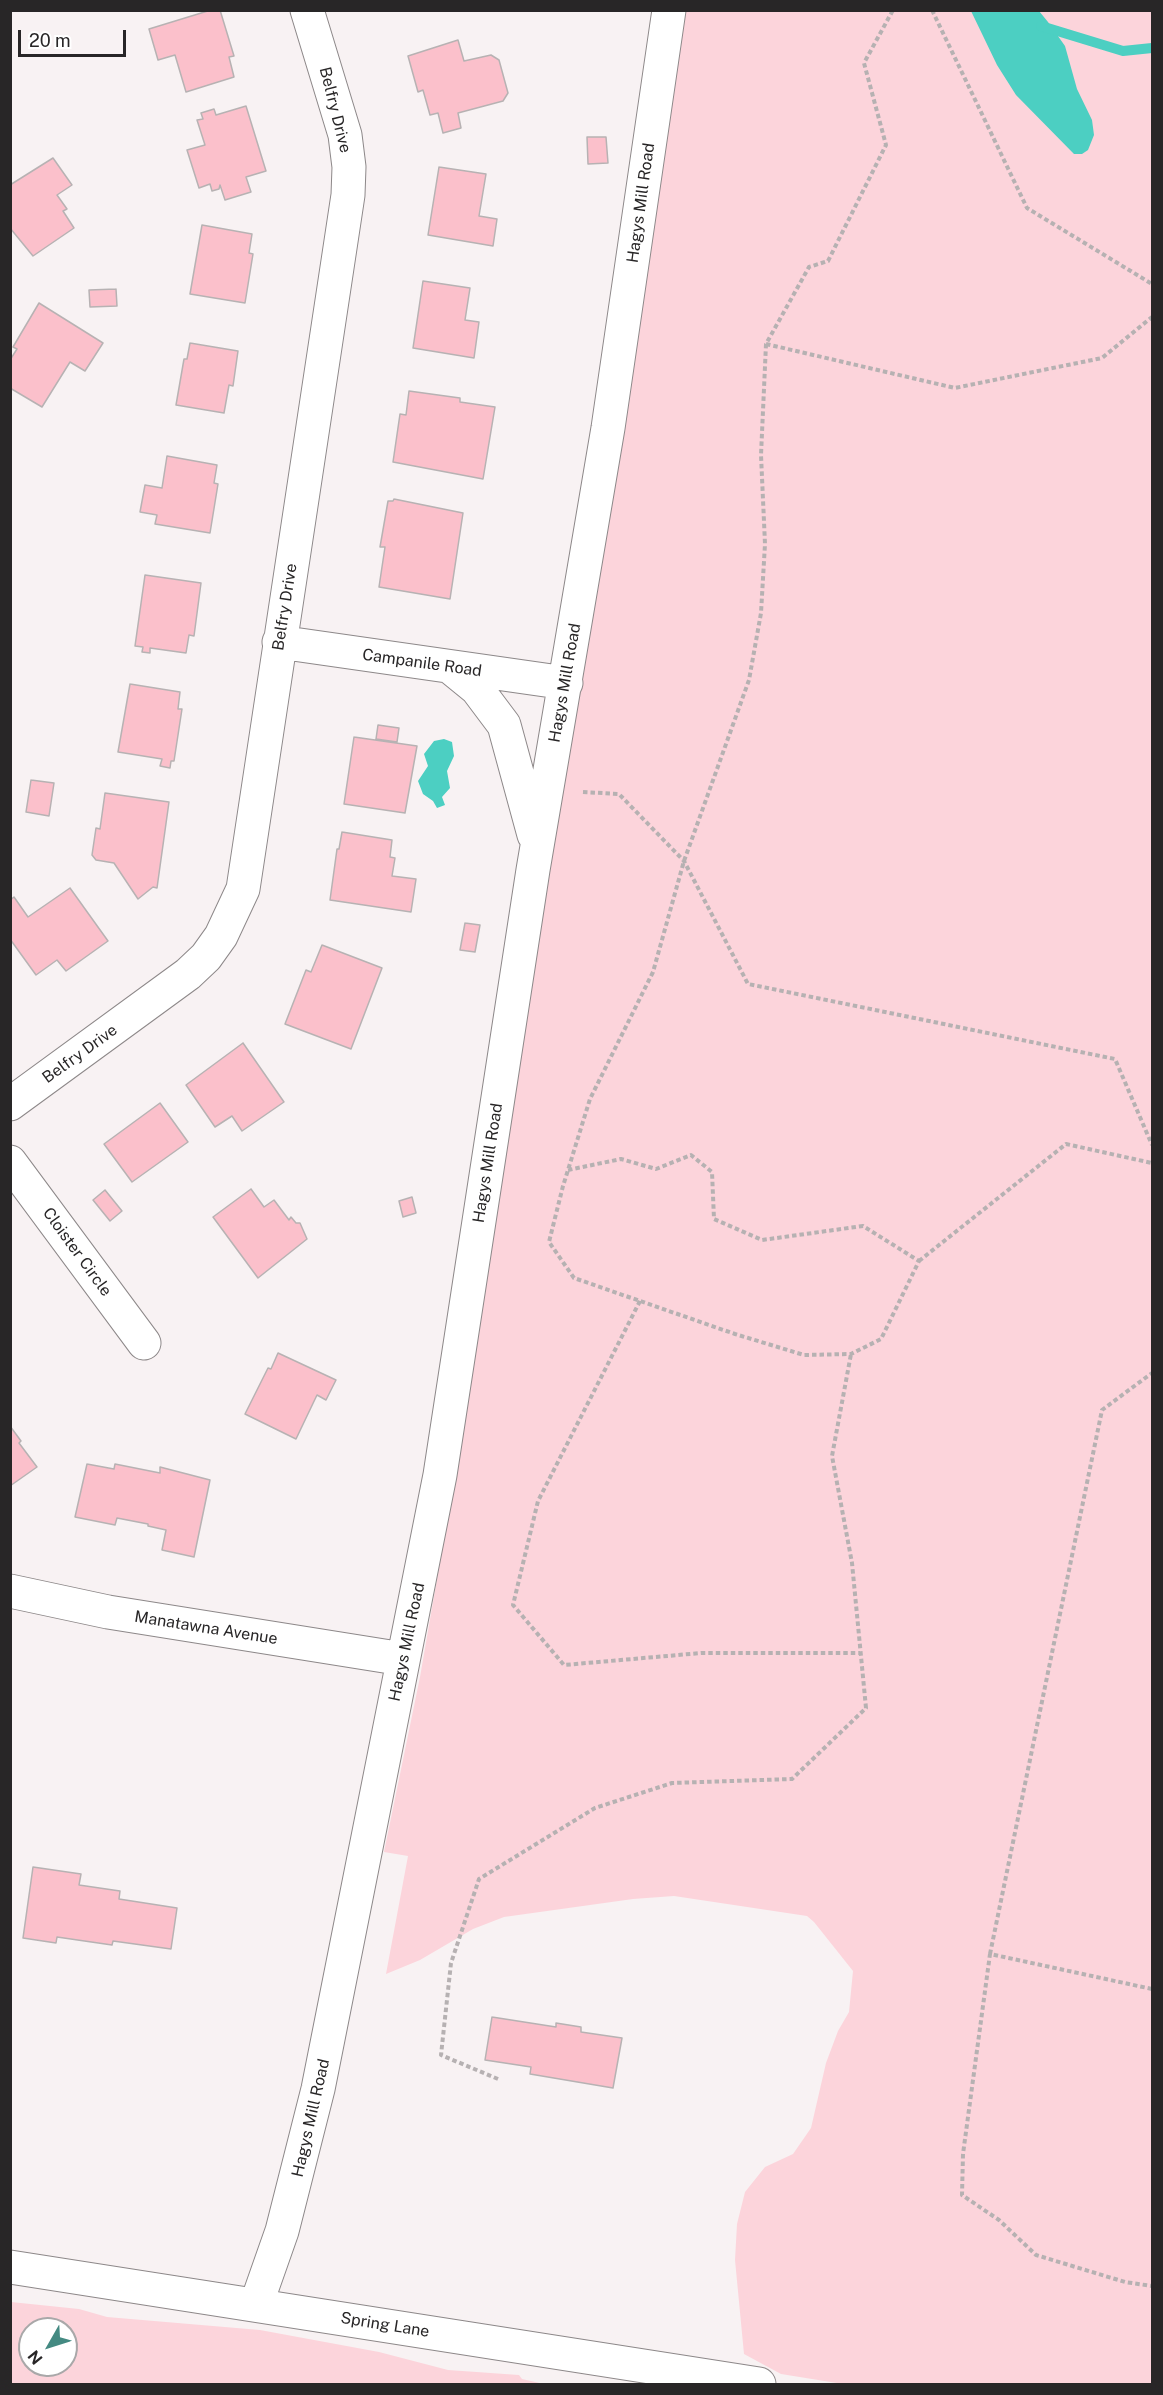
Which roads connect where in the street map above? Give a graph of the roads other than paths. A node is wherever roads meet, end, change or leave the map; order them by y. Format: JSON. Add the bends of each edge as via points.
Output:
{"nodes":[{"id":1,"x":308,"y":10,"type":"edge"},
{"id":2,"x":669,"y":10,"type":"edge"},
{"id":3,"x":279,"y":642,"type":"junction"},
{"id":4,"x":450,"y":667,"type":"junction"},
{"id":5,"x":566,"y":684,"type":"junction"},
{"id":6,"x":537,"y":846,"type":"junction"},
{"id":7,"x":10,"y":1104,"type":"edge"},
{"id":8,"x":10,"y":1162,"type":"edge"},
{"id":9,"x":144,"y":1343,"type":"dead end"},
{"id":10,"x":10,"y":1591,"type":"edge"},
{"id":11,"x":403,"y":1659,"type":"junction"},
{"id":12,"x":10,"y":2267,"type":"edge"},
{"id":13,"x":256,"y":2305,"type":"junction"},
{"id":14,"x":759,"y":2385,"type":"edge"}],
"edges":[{"from":1,"to":3,"type":"street","name":"Belfry Drive","via":[[345,135],[348,195]]},
{"from":2,"to":5,"type":"street","name":"Hagys Mill Road"},
{"from":3,"to":4,"type":"street","name":"Campanile Road"},
{"from":3,"to":7,"type":"street","name":"Belfry Drive","via":[[243,889],[221,936],[206,957],[167,991]]},
{"from":4,"to":5,"type":"street","name":"Campanile Road"},
{"from":4,"to":6,"type":"street","via":[[477,689],[504,725]]},
{"from":5,"to":6,"type":"street","name":"Hagys Mill Road"},
{"from":6,"to":11,"type":"street","name":"Hagys Mill Road","via":[[440,1475]]},
{"from":8,"to":9,"type":"street","name":"Cloister Circle"},
{"from":10,"to":11,"type":"street","name":"Manatawna Avenue","via":[[119,1613]]},
{"from":11,"to":13,"type":"street","name":"Hagys Mill Road","via":[[318,2089],[282,2231]]},
{"from":12,"to":13,"type":"street","name":"Spring Lane"},
{"from":13,"to":14,"type":"street","name":"Spring Lane"}]}
